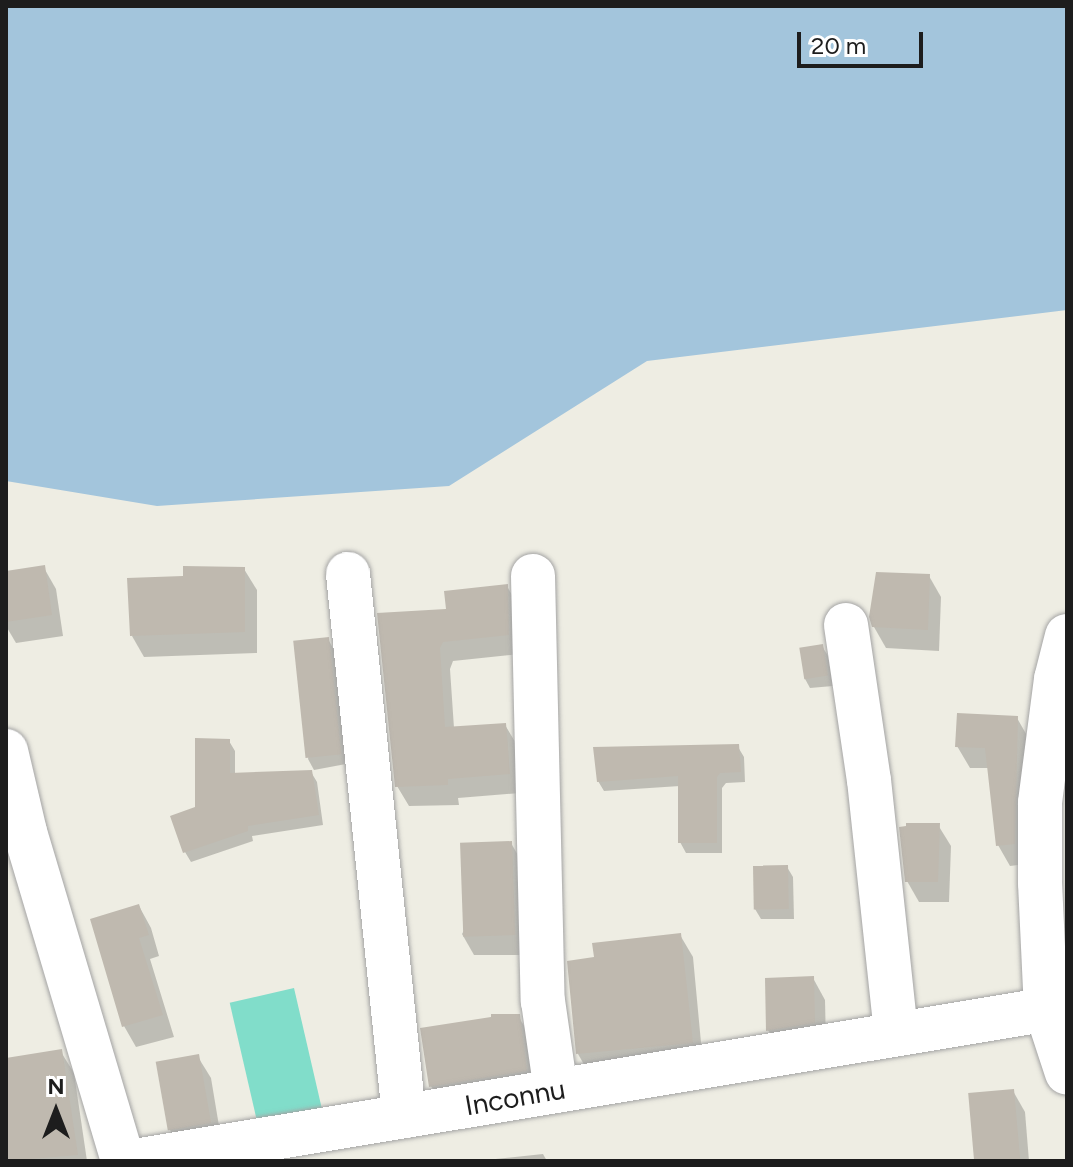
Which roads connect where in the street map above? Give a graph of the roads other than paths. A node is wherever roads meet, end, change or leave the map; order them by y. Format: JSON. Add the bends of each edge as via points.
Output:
{"nodes":[{"id":1,"x":348,"y":574,"type":"dead end"},
{"id":2,"x":533,"y":576,"type":"dead end"},
{"id":3,"x":846,"y":625,"type":"dead end"},
{"id":4,"x":1067,"y":636,"type":"edge"},
{"id":5,"x":6,"y":751,"type":"edge"},
{"id":6,"x":1057,"y":1008,"type":"edge"},
{"id":7,"x":896,"y":1034,"type":"junction"},
{"id":8,"x":1067,"y":1073,"type":"edge"},
{"id":9,"x":556,"y":1091,"type":"junction"},
{"id":10,"x":404,"y":1116,"type":"junction"},
{"id":11,"x":123,"y":1161,"type":"edge"},
{"id":12,"x":135,"y":1161,"type":"edge"}],
"edges":[{"from":1,"to":10,"type":"street"},
{"from":2,"to":9,"type":"street","via":[[543,1001]]},
{"from":3,"to":7,"type":"street","via":[[869,780]]},
{"from":4,"to":6,"type":"street","via":[[1040,803],[1040,883]]},
{"from":5,"to":11,"type":"street"},
{"from":6,"to":7,"type":"street","name":"Inconnu"},
{"from":6,"to":8,"type":"street"},
{"from":7,"to":9,"type":"street","name":"Inconnu"},
{"from":9,"to":10,"type":"street","name":"Inconnu"},
{"from":10,"to":12,"type":"street","name":"Inconnu"}]}
